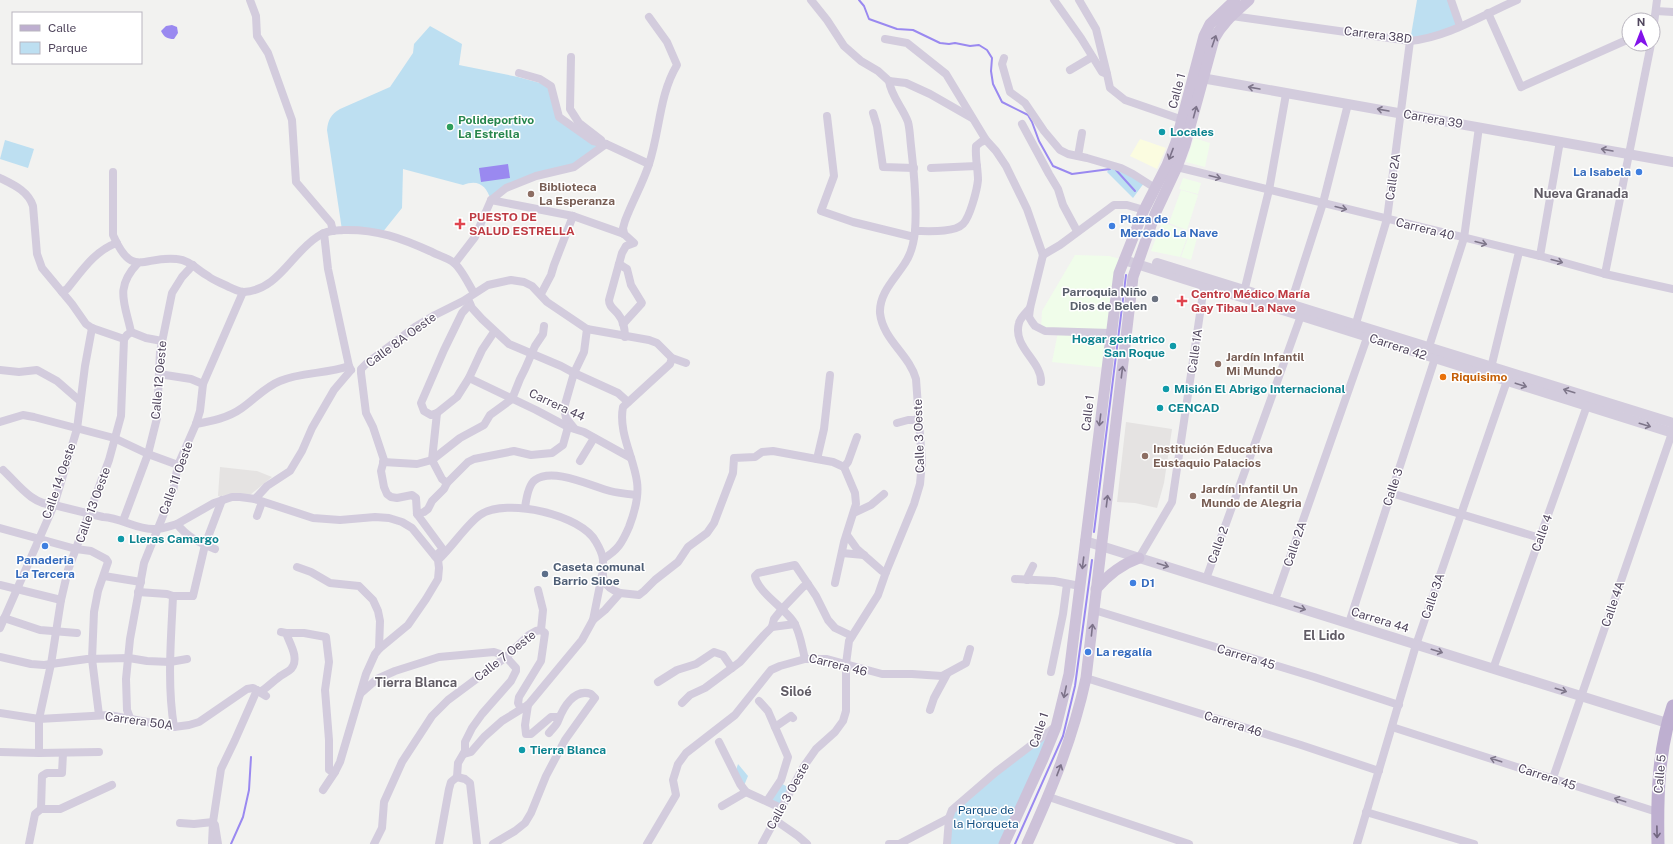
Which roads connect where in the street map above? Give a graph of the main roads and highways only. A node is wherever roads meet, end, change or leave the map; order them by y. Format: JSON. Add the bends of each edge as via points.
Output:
{"nodes":[{"id":1,"x":1235,"y":0,"type":"edge"},
{"id":2,"x":1249,"y":0,"type":"edge"},
{"id":3,"x":1199,"y":78,"type":"junction"},
{"id":4,"x":1139,"y":558,"type":"road end"},
{"id":5,"x":1096,"y":589,"type":"junction"},
{"id":6,"x":1673,"y":706,"type":"edge"},
{"id":7,"x":1671,"y":725,"type":"edge"},
{"id":8,"x":1004,"y":844,"type":"edge"},
{"id":9,"x":1027,"y":844,"type":"edge"},
{"id":10,"x":1658,"y":844,"type":"edge"}],
"edges":[{"from":1,"to":3,"type":"main road","name":"Calle 1","via":[[1210,24],[1204,36]]},
{"from":3,"to":2,"type":"main road","name":"Calle 1","one_way":true,"via":[[1219,30]]},
{"from":5,"to":3,"type":"main road","name":"Calle 1","one_way":true,"via":[[1133,277],[1192,122]]},
{"from":3,"to":8,"type":"main road","name":"Calle 1","one_way":true,"via":[[1167,165],[1144,210],[1119,273],[1069,674],[1056,727]]},
{"from":4,"to":5,"type":"main road","via":[[1129,561]]},
{"from":9,"to":5,"type":"main road","name":"Calle 1","one_way":true,"via":[[1049,797],[1078,715],[1086,678]]},
{"from":6,"to":7,"type":"main road","name":"Calle 5"},
{"from":7,"to":10,"type":"main road","name":"Calle 5","one_way":true,"via":[[1661,757],[1657,812]]}]}
